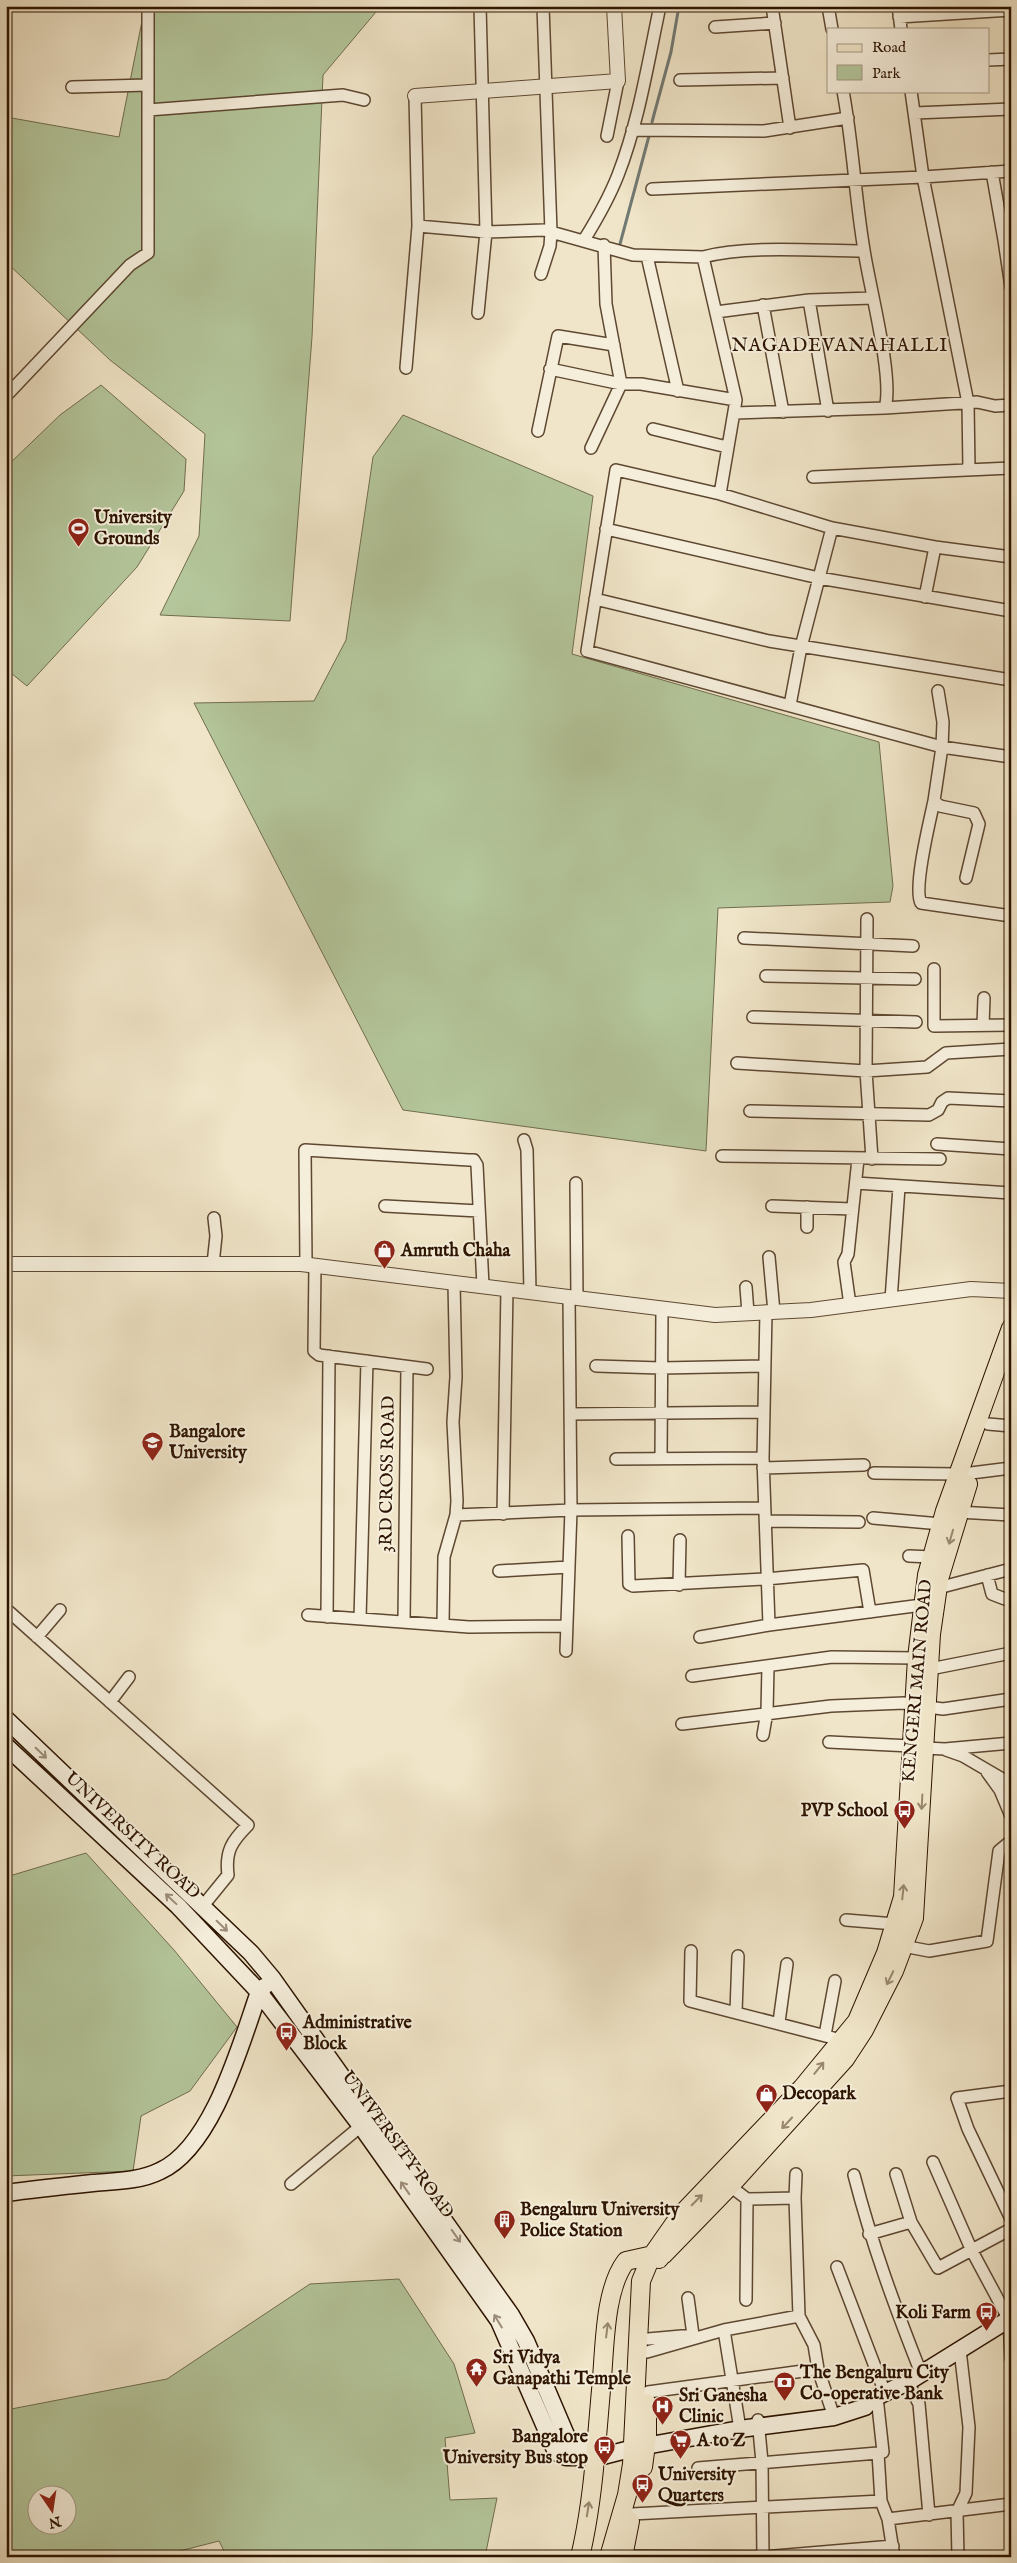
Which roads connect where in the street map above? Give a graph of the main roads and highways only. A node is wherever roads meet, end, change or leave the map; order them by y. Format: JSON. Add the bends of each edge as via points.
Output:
{"nodes":[{"id":1,"x":1011,"y":1328,"type":"edge"},
{"id":2,"x":1011,"y":1358,"type":"edge"},
{"id":3,"x":965,"y":1473,"type":"junction"},
{"id":4,"x":923,"y":1664,"type":"junction"},
{"id":5,"x":6,"y":1719,"type":"edge"},
{"id":6,"x":6,"y":1746,"type":"edge"},
{"id":7,"x":918,"y":1747,"type":"junction"},
{"id":8,"x":272,"y":1978,"type":"junction"},
{"id":9,"x":259,"y":1992,"type":"junction"},
{"id":10,"x":6,"y":2193,"type":"edge"},
{"id":11,"x":432,"y":2214,"type":"junction"},
{"id":12,"x":656,"y":2257,"type":"junction"},
{"id":13,"x":1010,"y":2319,"type":"edge"},
{"id":14,"x":640,"y":2443,"type":"junction"},
{"id":15,"x":595,"y":2452,"type":"junction"},
{"id":16,"x":618,"y":2556,"type":"edge"},
{"id":17,"x":580,"y":2557,"type":"edge"}],
"edges":[{"from":1,"to":3,"type":"main road","name":"KENGERI MAIN ROAD"},
{"from":2,"to":3,"type":"main road","name":"KENGERI MAIN ROAD","via":[[988,1424]]},
{"from":3,"to":4,"type":"main road","name":"KENGERI MAIN ROAD","one_way":true},
{"from":3,"to":4,"type":"main road","name":"KENGERI MAIN ROAD","via":[[941,1524],[932,1557],[922,1605]]},
{"from":4,"to":7,"type":"main road","name":"KENGERI MAIN ROAD"},
{"from":5,"to":8,"type":"main road","name":"UNIVERSITY ROAD","one_way":true,"via":[[251,1953]]},
{"from":9,"to":6,"type":"main road","name":"UNIVERSITY ROAD","one_way":true,"via":[[178,1906]]},
{"from":12,"to":7,"type":"main road","name":"KENGERI MAIN ROAD","one_way":true,"via":[[679,2218],[802,2088],[833,2037],[857,2021],[886,1953],[904,1897]]},
{"from":7,"to":12,"type":"main road","name":"KENGERI MAIN ROAD","one_way":true,"via":[[914,1918],[894,1971],[864,2030],[845,2059],[730,2186]]},
{"from":8,"to":9,"type":"main road"},
{"from":8,"to":11,"type":"main road","name":"UNIVERSITY ROAD"},
{"from":9,"to":10,"type":"main road","via":[[226,2085],[193,2146],[179,2159],[161,2171],[136,2179]]},
{"from":11,"to":9,"type":"main road","name":"UNIVERSITY ROAD","one_way":true},
{"from":11,"to":15,"type":"main road","name":"UNIVERSITY ROAD","via":[[511,2315],[526,2341],[556,2452],[566,2457]]},
{"from":12,"to":14,"type":"main road","name":"KENGERI MAIN ROAD","via":[[650,2289],[648,2392]]},
{"from":12,"to":14,"type":"main road","name":"KENGERI MAIN ROAD","via":[[641,2281]]},
{"from":15,"to":12,"type":"main road","one_way":true,"via":[[615,2282],[626,2261]]},
{"from":13,"to":14,"type":"main road","name":"UNIVERSITY ROAD","via":[[915,2378],[878,2397],[862,2400],[833,2413],[739,2425]]},
{"from":14,"to":15,"type":"main road","name":"UNIVERSITY ROAD"},
{"from":14,"to":16,"type":"main road","name":"KENGERI MAIN ROAD","via":[[626,2495]]},
{"from":14,"to":16,"type":"main road","name":"KENGERI MAIN ROAD","via":[[638,2493]]},
{"from":17,"to":15,"type":"main road","one_way":true}]}
